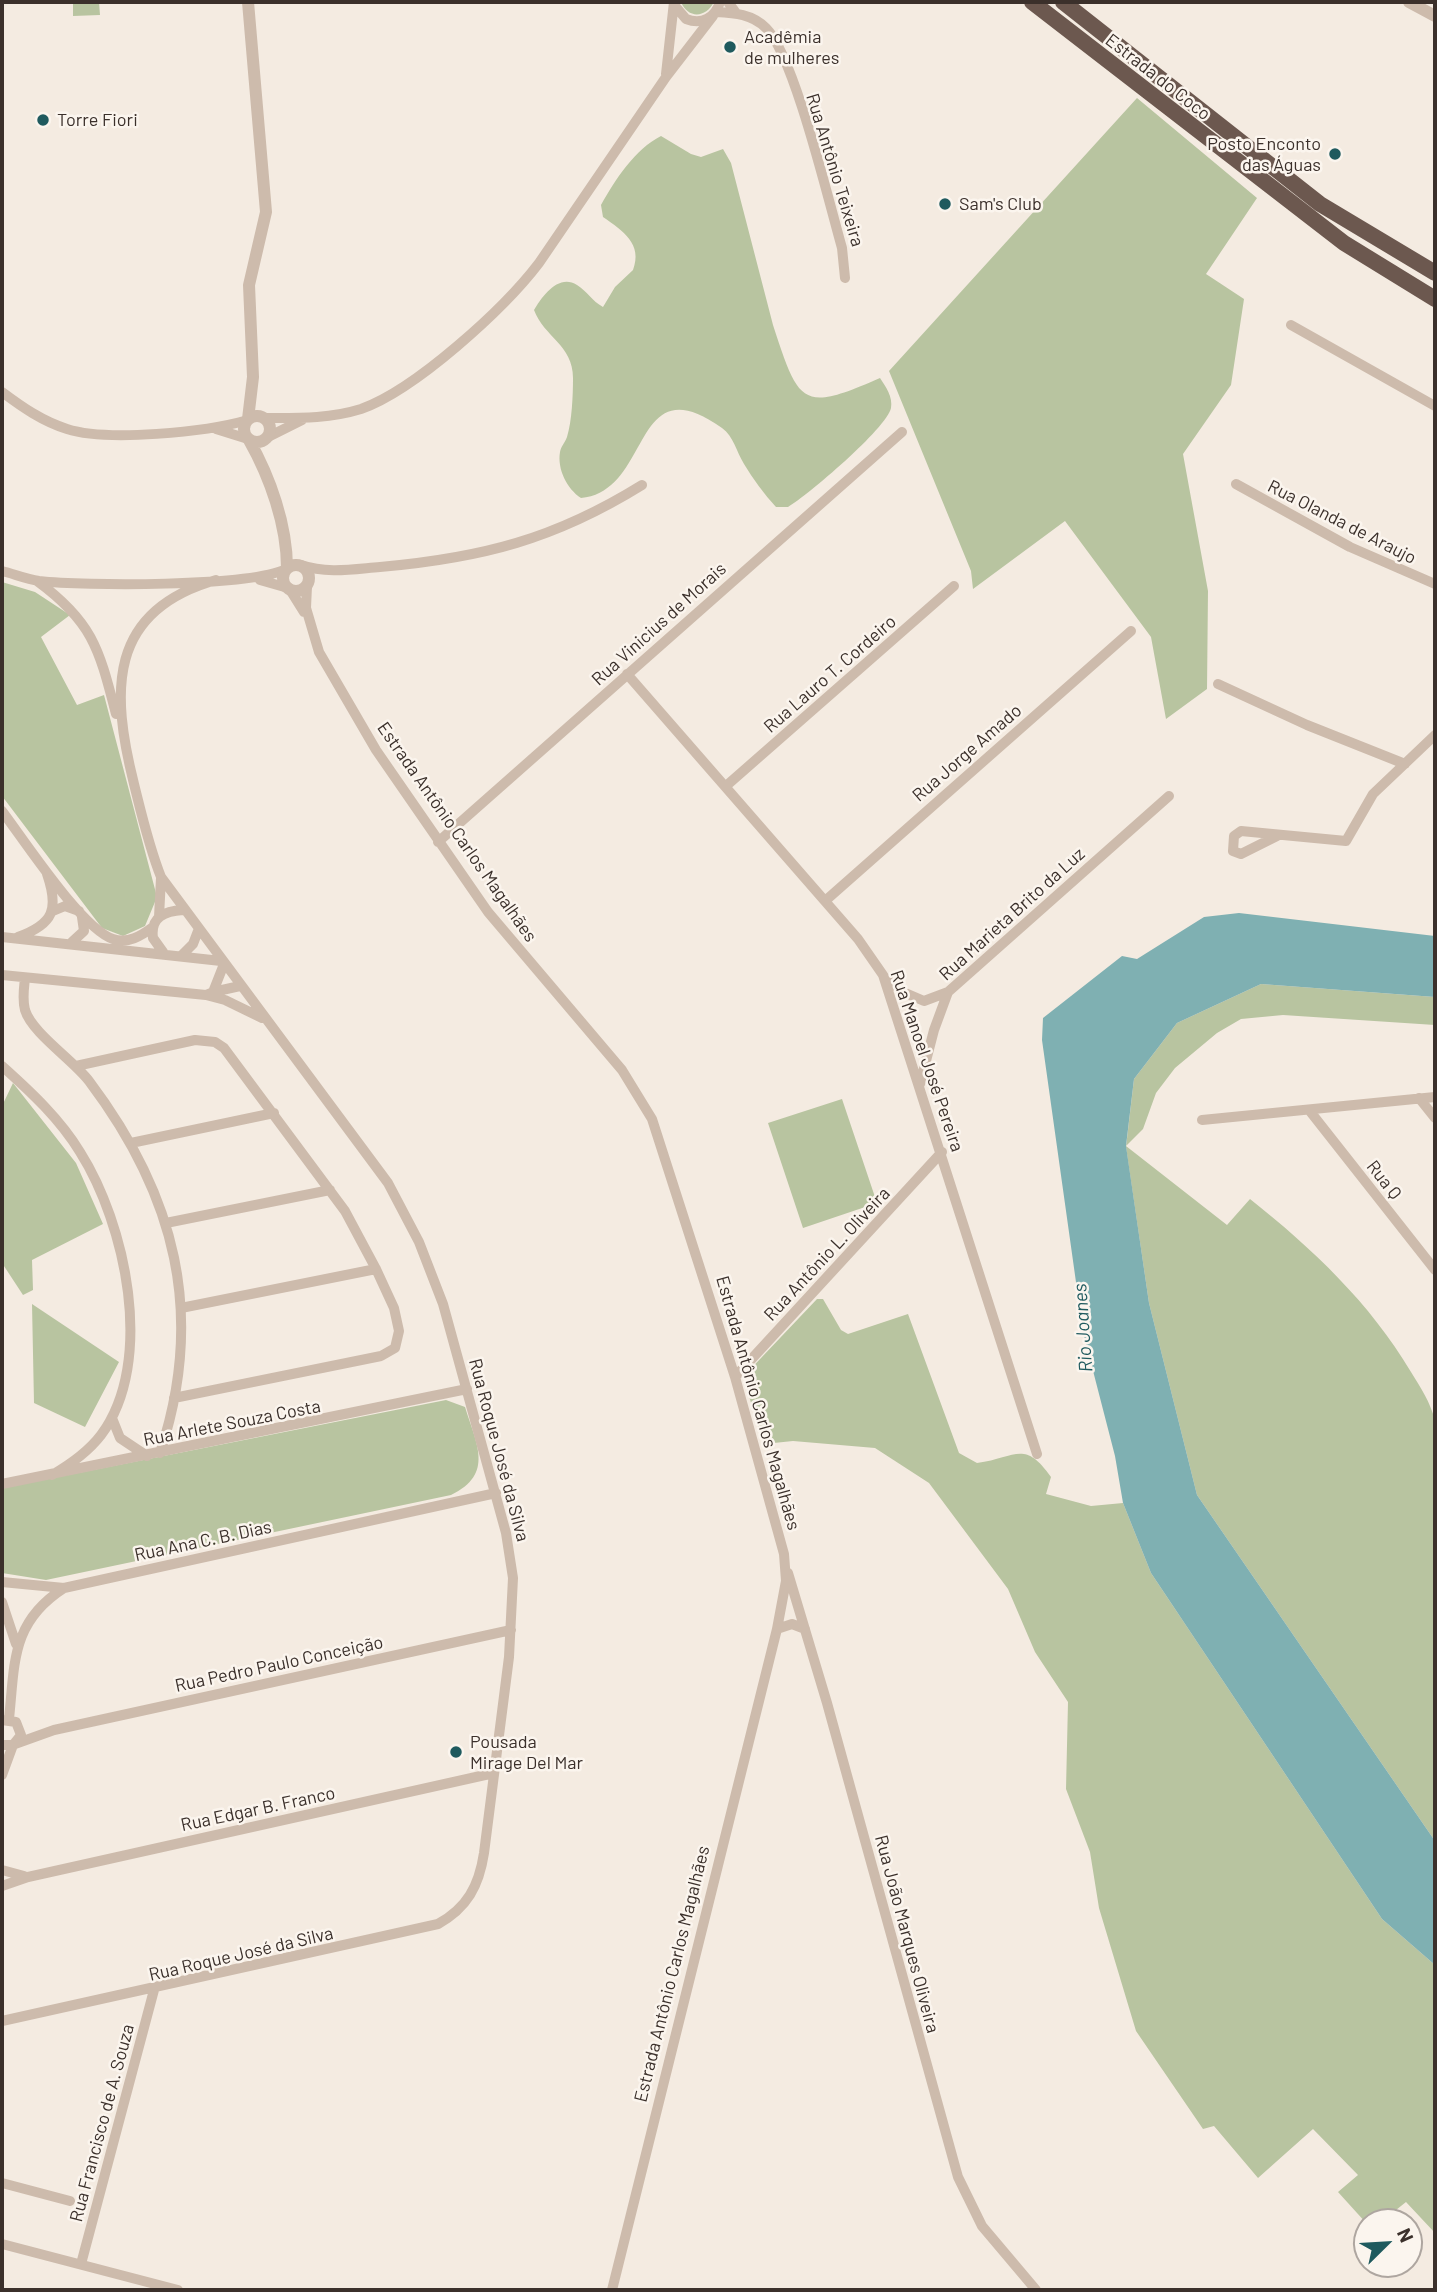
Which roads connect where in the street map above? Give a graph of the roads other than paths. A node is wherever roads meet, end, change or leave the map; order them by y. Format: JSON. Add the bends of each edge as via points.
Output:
{"nodes":[{"id":1,"x":247,"y":2,"type":"edge"},
{"id":2,"x":674,"y":2,"type":"edge"},
{"id":3,"x":720,"y":2,"type":"edge"},
{"id":4,"x":728,"y":2,"type":"edge"},
{"id":5,"x":1032,"y":2,"type":"edge"},
{"id":6,"x":1063,"y":2,"type":"edge"},
{"id":7,"x":1409,"y":2,"type":"edge"},
{"id":8,"x":736,"y":13,"type":"junction"},
{"id":9,"x":715,"y":14,"type":"junction"},
{"id":10,"x":1435,"y":16,"type":"edge"},
{"id":11,"x":666,"y":77,"type":"junction"},
{"id":12,"x":1435,"y":273,"type":"edge"},
{"id":13,"x":845,"y":278,"type":"dead end"},
{"id":14,"x":1435,"y":299,"type":"edge"},
{"id":15,"x":1292,"y":325,"type":"dead end"},
{"id":16,"x":253,"y":377,"type":"junction"},
{"id":17,"x":2,"y":392,"type":"edge"},
{"id":18,"x":1435,"y":406,"type":"edge"},
{"id":19,"x":264,"y":418,"type":"junction"},
{"id":20,"x":308,"y":418,"type":"junction"},
{"id":21,"x":248,"y":419,"type":"junction"},
{"id":22,"x":212,"y":428,"type":"junction"},
{"id":23,"x":902,"y":432,"type":"dead end"},
{"id":24,"x":268,"y":437,"type":"junction"},
{"id":25,"x":248,"y":439,"type":"junction"},
{"id":26,"x":269,"y":482,"type":"junction"},
{"id":27,"x":1236,"y":484,"type":"dead end"},
{"id":28,"x":642,"y":485,"type":"dead end"},
{"id":29,"x":294,"y":567,"type":"junction"},
{"id":30,"x":339,"y":570,"type":"junction"},
{"id":31,"x":2,"y":571,"type":"edge"},
{"id":32,"x":252,"y":579,"type":"junction"},
{"id":33,"x":37,"y":580,"type":"junction"},
{"id":34,"x":216,"y":580,"type":"junction"},
{"id":35,"x":1435,"y":584,"type":"edge"},
{"id":36,"x":307,"y":585,"type":"junction"},
{"id":37,"x":954,"y":586,"type":"dead end"},
{"id":38,"x":288,"y":588,"type":"junction"},
{"id":39,"x":309,"y":622,"type":"junction"},
{"id":40,"x":1131,"y":631,"type":"dead end"},
{"id":41,"x":627,"y":674,"type":"junction"},
{"id":42,"x":1218,"y":684,"type":"dead end"},
{"id":43,"x":1435,"y":735,"type":"edge"},
{"id":44,"x":121,"y":737,"type":"junction"},
{"id":45,"x":1405,"y":764,"type":"junction"},
{"id":46,"x":726,"y":786,"type":"junction"},
{"id":47,"x":1169,"y":796,"type":"dead end"},
{"id":48,"x":2,"y":811,"type":"edge"},
{"id":49,"x":1277,"y":836,"type":"dead end"},
{"id":50,"x":438,"y":842,"type":"junction"},
{"id":51,"x":43,"y":864,"type":"junction"},
{"id":52,"x":161,"y":877,"type":"junction"},
{"id":53,"x":825,"y":901,"type":"junction"},
{"id":54,"x":183,"y":910,"type":"junction"},
{"id":55,"x":53,"y":911,"type":"junction"},
{"id":56,"x":80,"y":913,"type":"junction"},
{"id":57,"x":159,"y":916,"type":"junction"},
{"id":58,"x":47,"y":922,"type":"junction"},
{"id":59,"x":153,"y":927,"type":"junction"},
{"id":60,"x":198,"y":931,"type":"junction"},
{"id":61,"x":2,"y":937,"type":"edge"},
{"id":62,"x":15,"y":938,"type":"junction"},
{"id":63,"x":56,"y":942,"type":"junction"},
{"id":64,"x":72,"y":942,"type":"junction"},
{"id":65,"x":163,"y":952,"type":"junction"},
{"id":66,"x":182,"y":955,"type":"junction"},
{"id":67,"x":222,"y":962,"type":"junction"},
{"id":68,"x":2,"y":975,"type":"edge"},
{"id":69,"x":883,"y":975,"type":"junction"},
{"id":70,"x":25,"y":978,"type":"junction"},
{"id":71,"x":243,"y":989,"type":"junction"},
{"id":72,"x":948,"y":992,"type":"junction"},
{"id":73,"x":210,"y":993,"type":"junction"},
{"id":74,"x":225,"y":1000,"type":"junction"},
{"id":75,"x":268,"y":1021,"type":"junction"},
{"id":76,"x":2,"y":1066,"type":"edge"},
{"id":77,"x":76,"y":1066,"type":"junction"},
{"id":78,"x":920,"y":1085,"type":"junction"},
{"id":79,"x":1435,"y":1097,"type":"edge"},
{"id":80,"x":1419,"y":1098,"type":"junction"},
{"id":81,"x":1309,"y":1110,"type":"junction"},
{"id":82,"x":274,"y":1113,"type":"junction"},
{"id":83,"x":1435,"y":1118,"type":"edge"},
{"id":84,"x":1202,"y":1120,"type":"dead end"},
{"id":85,"x":131,"y":1143,"type":"junction"},
{"id":86,"x":942,"y":1153,"type":"junction"},
{"id":87,"x":330,"y":1190,"type":"junction"},
{"id":88,"x":166,"y":1223,"type":"junction"},
{"id":89,"x":376,"y":1269,"type":"junction"},
{"id":90,"x":1435,"y":1270,"type":"edge"},
{"id":91,"x":181,"y":1308,"type":"junction"},
{"id":92,"x":736,"y":1381,"type":"junction"},
{"id":93,"x":467,"y":1390,"type":"junction"},
{"id":94,"x":174,"y":1398,"type":"junction"},
{"id":95,"x":112,"y":1418,"type":"junction"},
{"id":96,"x":160,"y":1453,"type":"junction"},
{"id":97,"x":1037,"y":1454,"type":"dead end"},
{"id":98,"x":147,"y":1456,"type":"junction"},
{"id":99,"x":52,"y":1475,"type":"junction"},
{"id":100,"x":2,"y":1484,"type":"edge"},
{"id":101,"x":496,"y":1493,"type":"junction"},
{"id":102,"x":786,"y":1565,"type":"junction"},
{"id":103,"x":2,"y":1582,"type":"edge"},
{"id":104,"x":64,"y":1588,"type":"junction"},
{"id":105,"x":2,"y":1602,"type":"edge"},
{"id":106,"x":512,"y":1629,"type":"junction"},
{"id":107,"x":777,"y":1629,"type":"junction"},
{"id":108,"x":805,"y":1629,"type":"junction"},
{"id":109,"x":16,"y":1647,"type":"junction"},
{"id":110,"x":10,"y":1721,"type":"edge"},
{"id":111,"x":54,"y":1730,"type":"junction"},
{"id":112,"x":14,"y":1744,"type":"junction"},
{"id":113,"x":2,"y":1745,"type":"edge"},
{"id":114,"x":494,"y":1773,"type":"junction"},
{"id":115,"x":2,"y":1775,"type":"edge"},
{"id":116,"x":2,"y":1870,"type":"edge"},
{"id":117,"x":28,"y":1877,"type":"junction"},
{"id":118,"x":2,"y":1885,"type":"edge"},
{"id":119,"x":154,"y":1990,"type":"junction"},
{"id":120,"x":2,"y":2021,"type":"edge"},
{"id":121,"x":2,"y":2183,"type":"edge"},
{"id":122,"x":70,"y":2201,"type":"dead end"},
{"id":123,"x":2,"y":2244,"type":"edge"},
{"id":124,"x":81,"y":2264,"type":"junction"},
{"id":125,"x":177,"y":2290,"type":"edge"},
{"id":126,"x":612,"y":2290,"type":"edge"},
{"id":127,"x":1036,"y":2290,"type":"edge"}],
"edges":[{"from":1,"to":16,"type":"street","via":[[266,212],[249,285]]},
{"from":2,"to":9,"type":"street","name":"Rua Antônio Teixeira","via":[[680,14],[692,21]]},
{"from":2,"to":11,"type":"street"},
{"from":3,"to":9,"type":"street"},
{"from":4,"to":8,"type":"street","name":"Rua Antônio Teixeira"},
{"from":5,"to":14,"type":"highway","name":"Estrada do Coco","via":[[1344,243]]},
{"from":6,"to":12,"type":"highway","name":"Estrada do Coco","via":[[1320,204]]},
{"from":7,"to":10,"type":"street"},
{"from":8,"to":9,"type":"street","name":"Rua Antônio Teixeira"},
{"from":8,"to":13,"type":"street","name":"Rua Antônio Teixeira","via":[[760,22],[782,51],[842,248]]},
{"from":9,"to":11,"type":"street"},
{"from":11,"to":20,"type":"street","via":[[520,288],[424,371],[370,405]]},
{"from":15,"to":18,"type":"street"},
{"from":16,"to":19,"type":"street"},
{"from":16,"to":21,"type":"street"},
{"from":17,"to":22,"type":"street","via":[[47,422],[86,433]]},
{"from":19,"to":20,"type":"street"},
{"from":19,"to":21,"type":"street"},
{"from":19,"to":24,"type":"street","via":[[270,424]]},
{"from":20,"to":24,"type":"street"},
{"from":21,"to":22,"type":"street"},
{"from":21,"to":25,"type":"street","via":[[244,427]]},
{"from":22,"to":25,"type":"street"},
{"from":23,"to":41,"type":"street","name":"Rua Vinicius de Morais"},
{"from":24,"to":25,"type":"street","via":[[257,443]]},
{"from":24,"to":26,"type":"street"},
{"from":25,"to":26,"type":"street"},
{"from":26,"to":29,"type":"street"},
{"from":27,"to":35,"type":"street","name":"Rua Olanda de Araujo","via":[[1350,547]]},
{"from":28,"to":30,"type":"street","via":[[581,518],[516,545],[442,561]]},
{"from":29,"to":30,"type":"street"},
{"from":29,"to":32,"type":"street"},
{"from":29,"to":36,"type":"street","via":[[309,573]]},
{"from":29,"to":38,"type":"street","via":[[283,577]]},
{"from":30,"to":36,"type":"street"},
{"from":31,"to":33,"type":"street"},
{"from":32,"to":34,"type":"street"},
{"from":32,"to":38,"type":"street"},
{"from":33,"to":34,"type":"street"},
{"from":33,"to":44,"type":"street","name":"Rua Roque José da Silva","via":[[87,627],[103,664]]},
{"from":34,"to":44,"type":"street","name":"Rua Roque José da Silva","via":[[172,598],[137,633],[120,681]]},
{"from":36,"to":38,"type":"street","via":[[296,591]]},
{"from":36,"to":39,"type":"street","name":"Estrada Antônio Carlos Magalhães"},
{"from":37,"to":46,"type":"street","name":"Rua Lauro T. Cordeiro"},
{"from":38,"to":39,"type":"street","name":"Estrada Antônio Carlos Magalhães"},
{"from":39,"to":50,"type":"street","name":"Estrada Antônio Carlos Magalhães","via":[[339,691]]},
{"from":40,"to":53,"type":"street","name":"Rua Jorge Amado"},
{"from":41,"to":46,"type":"street","name":"Rua Manoel José Pereira"},
{"from":41,"to":50,"type":"street","name":"Rua Vinicius de Morais"},
{"from":42,"to":45,"type":"street"},
{"from":43,"to":45,"type":"street"},
{"from":44,"to":52,"type":"street","name":"Rua Roque José da Silva","via":[[147,841]]},
{"from":45,"to":49,"type":"street","via":[[1373,794],[1346,841]]},
{"from":46,"to":53,"type":"street","name":"Rua Manoel José Pereira"},
{"from":47,"to":72,"type":"street","name":"Rua Marieta Brito da Luz"},
{"from":48,"to":51,"type":"street"},
{"from":50,"to":92,"type":"street","name":"Estrada Antônio Carlos Magalhães","via":[[505,936],[622,1070],[642,1101],[667,1159]]},
{"from":51,"to":55,"type":"street"},
{"from":51,"to":56,"type":"street"},
{"from":52,"to":54,"type":"street","name":"Rua Roque José da Silva"},
{"from":52,"to":57,"type":"street"},
{"from":53,"to":69,"type":"street","name":"Rua Manoel José Pereira"},
{"from":54,"to":57,"type":"street"},
{"from":54,"to":60,"type":"street","name":"Rua Roque José da Silva"},
{"from":55,"to":56,"type":"street","via":[[65,906]]},
{"from":55,"to":58,"type":"street"},
{"from":56,"to":59,"type":"street","via":[[99,932],[124,941]]},
{"from":56,"to":64,"type":"street","via":[[84,931]]},
{"from":57,"to":59,"type":"street"},
{"from":58,"to":62,"type":"street"},
{"from":58,"to":63,"type":"street","via":[[48,934]]},
{"from":59,"to":65,"type":"street","via":[[155,943]]},
{"from":60,"to":66,"type":"street"},
{"from":60,"to":67,"type":"street","name":"Rua Roque José da Silva"},
{"from":61,"to":62,"type":"street"},
{"from":62,"to":63,"type":"street"},
{"from":63,"to":64,"type":"street"},
{"from":64,"to":65,"type":"street"},
{"from":65,"to":66,"type":"street"},
{"from":66,"to":67,"type":"street"},
{"from":67,"to":71,"type":"street","name":"Rua Roque José da Silva"},
{"from":67,"to":73,"type":"street"},
{"from":68,"to":70,"type":"street"},
{"from":69,"to":72,"type":"street","via":[[916,999],[930,1001]]},
{"from":69,"to":78,"type":"street","name":"Rua Manoel José Pereira"},
{"from":70,"to":73,"type":"street"},
{"from":70,"to":77,"type":"street","via":[[27,1014]]},
{"from":71,"to":73,"type":"street"},
{"from":71,"to":74,"type":"street"},
{"from":71,"to":75,"type":"street","name":"Rua Roque José da Silva"},
{"from":72,"to":78,"type":"street","name":"Rua Marieta Brito da Luz"},
{"from":73,"to":74,"type":"street"},
{"from":74,"to":75,"type":"street"},
{"from":75,"to":93,"type":"street","name":"Rua Roque José da Silva","via":[[370,1157],[405,1213],[432,1273]]},
{"from":76,"to":95,"type":"street","via":[[80,1151],[113,1218],[125,1265],[130,1326],[123,1383]]},
{"from":77,"to":82,"type":"street","via":[[195,1040],[215,1042],[234,1057]]},
{"from":77,"to":85,"type":"street"},
{"from":78,"to":86,"type":"street","name":"Rua Manoel José Pereira"},
{"from":79,"to":80,"type":"street"},
{"from":80,"to":81,"type":"street"},
{"from":80,"to":83,"type":"street"},
{"from":81,"to":84,"type":"street"},
{"from":81,"to":90,"type":"street","name":"Rua Q"},
{"from":82,"to":85,"type":"street"},
{"from":82,"to":87,"type":"street"},
{"from":85,"to":88,"type":"street"},
{"from":86,"to":92,"type":"street","name":"Rua Antônio L. Oliveira"},
{"from":86,"to":97,"type":"street","name":"Rua Manoel José Pereira"},
{"from":87,"to":88,"type":"street"},
{"from":87,"to":89,"type":"street"},
{"from":88,"to":91,"type":"street"},
{"from":89,"to":91,"type":"street"},
{"from":89,"to":94,"type":"street","via":[[399,1331],[398,1341],[388,1353]]},
{"from":91,"to":94,"type":"street"},
{"from":92,"to":102,"type":"street","name":"Estrada Antônio Carlos Magalhães"},
{"from":93,"to":96,"type":"street","name":"Rua Arlete Souza Costa"},
{"from":93,"to":101,"type":"street","name":"Rua Roque José da Silva"},
{"from":94,"to":96,"type":"street"},
{"from":95,"to":98,"type":"street","via":[[120,1438]]},
{"from":95,"to":99,"type":"street","via":[[92,1446]]},
{"from":96,"to":98,"type":"street","name":"Rua Arlete Souza Costa"},
{"from":98,"to":99,"type":"street","name":"Rua Arlete Souza Costa"},
{"from":99,"to":100,"type":"street","name":"Rua Arlete Souza Costa"},
{"from":101,"to":104,"type":"street","name":"Rua Ana C. B. Dias"},
{"from":101,"to":106,"type":"street","name":"Rua Roque José da Silva","via":[[511,1555]]},
{"from":102,"to":107,"type":"street","name":"Estrada Antônio Carlos Magalhães"},
{"from":102,"to":108,"type":"street","name":"Rua João Marques Oliveira"},
{"from":103,"to":104,"type":"street"},
{"from":104,"to":109,"type":"street","name":"Rua Ana C. B. Dias","via":[[31,1616]]},
{"from":105,"to":109,"type":"street"},
{"from":106,"to":111,"type":"street","name":"Rua Pedro Paulo Conceição"},
{"from":106,"to":114,"type":"street","name":"Rua Roque José da Silva"},
{"from":107,"to":108,"type":"street","via":[[792,1624]]},
{"from":107,"to":126,"type":"street","name":"Estrada Antônio Carlos Magalhães"},
{"from":108,"to":127,"type":"street","name":"Rua João Marques Oliveira","via":[[958,2177],[982,2226]]},
{"from":109,"to":110,"type":"street","name":"Rua Ana C. B. Dias"},
{"from":110,"to":111,"type":"street","name":"Rua Pedro Paulo Conceição","via":[[35,1730]]},
{"from":110,"to":112,"type":"street","name":"Rua Ana C. B. Dias","via":[[20,1735]]},
{"from":111,"to":112,"type":"street","name":"Rua Pedro Paulo Conceição"},
{"from":112,"to":113,"type":"street","name":"Rua Pedro Paulo Conceição"},
{"from":112,"to":115,"type":"street"},
{"from":114,"to":117,"type":"street","name":"Rua Edgar B. Franco"},
{"from":114,"to":119,"type":"street","name":"Rua Roque José da Silva","via":[[480,1875],[452,1917],[423,1929]]},
{"from":116,"to":117,"type":"street","name":"Rua Edgar B. Franco"},
{"from":116,"to":118,"type":"street"},
{"from":117,"to":118,"type":"street","name":"Rua Edgar B. Franco"},
{"from":119,"to":120,"type":"street","name":"Rua Roque José da Silva"},
{"from":119,"to":124,"type":"street","name":"Rua Francisco de A. Souza"},
{"from":121,"to":122,"type":"street"},
{"from":123,"to":124,"type":"street"},
{"from":124,"to":125,"type":"street"}]}
